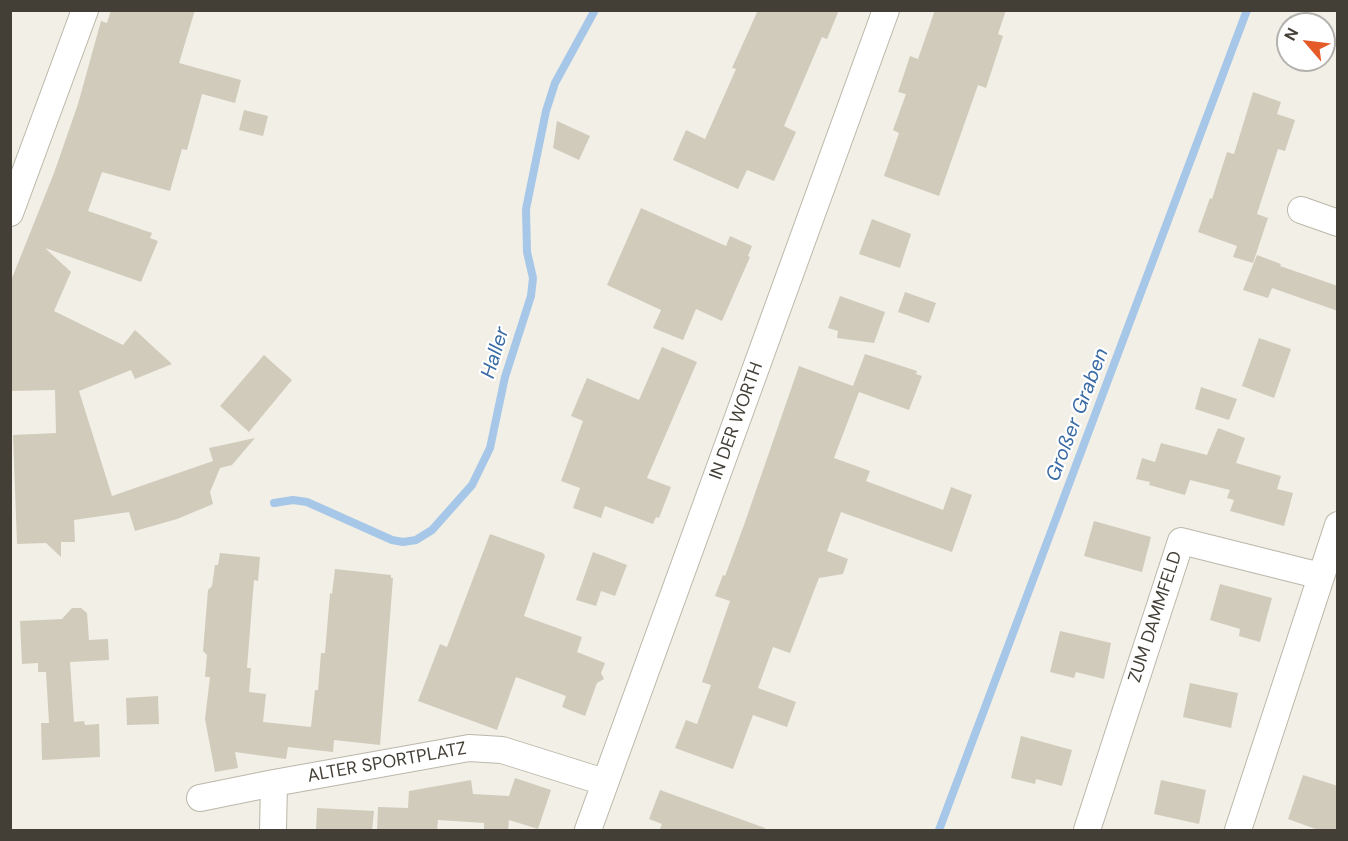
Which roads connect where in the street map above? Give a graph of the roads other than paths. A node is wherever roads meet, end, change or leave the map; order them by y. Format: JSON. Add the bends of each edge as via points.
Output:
{"nodes":[{"id":1,"x":86,"y":10,"type":"edge"},
{"id":2,"x":886,"y":10,"type":"edge"},
{"id":3,"x":1300,"y":210,"type":"dead end"},
{"id":4,"x":10,"y":213,"type":"edge"},
{"id":5,"x":1338,"y":223,"type":"edge"},
{"id":6,"x":1338,"y":525,"type":"edge"},
{"id":7,"x":1321,"y":576,"type":"junction"},
{"id":8,"x":604,"y":782,"type":"junction"},
{"id":9,"x":274,"y":783,"type":"junction"},
{"id":10,"x":200,"y":798,"type":"dead end"},
{"id":11,"x":273,"y":831,"type":"edge"},
{"id":12,"x":588,"y":831,"type":"edge"},
{"id":13,"x":1087,"y":831,"type":"edge"},
{"id":14,"x":1238,"y":831,"type":"edge"}],
"edges":[{"from":1,"to":4,"type":"street"},
{"from":2,"to":8,"type":"street","name":"IN DER WORTH"},
{"from":3,"to":5,"type":"street"},
{"from":6,"to":7,"type":"street"},
{"from":7,"to":13,"type":"street","name":"ZUM DAMMFELD","via":[[1181,541]]},
{"from":7,"to":14,"type":"street"},
{"from":8,"to":9,"type":"street","name":"ALTER SPORTPLATZ","via":[[502,750],[469,748]]},
{"from":8,"to":12,"type":"street","name":"IN DER WORTH"},
{"from":9,"to":10,"type":"street","name":"ALTER SPORTPLATZ"},
{"from":9,"to":11,"type":"street"}]}
